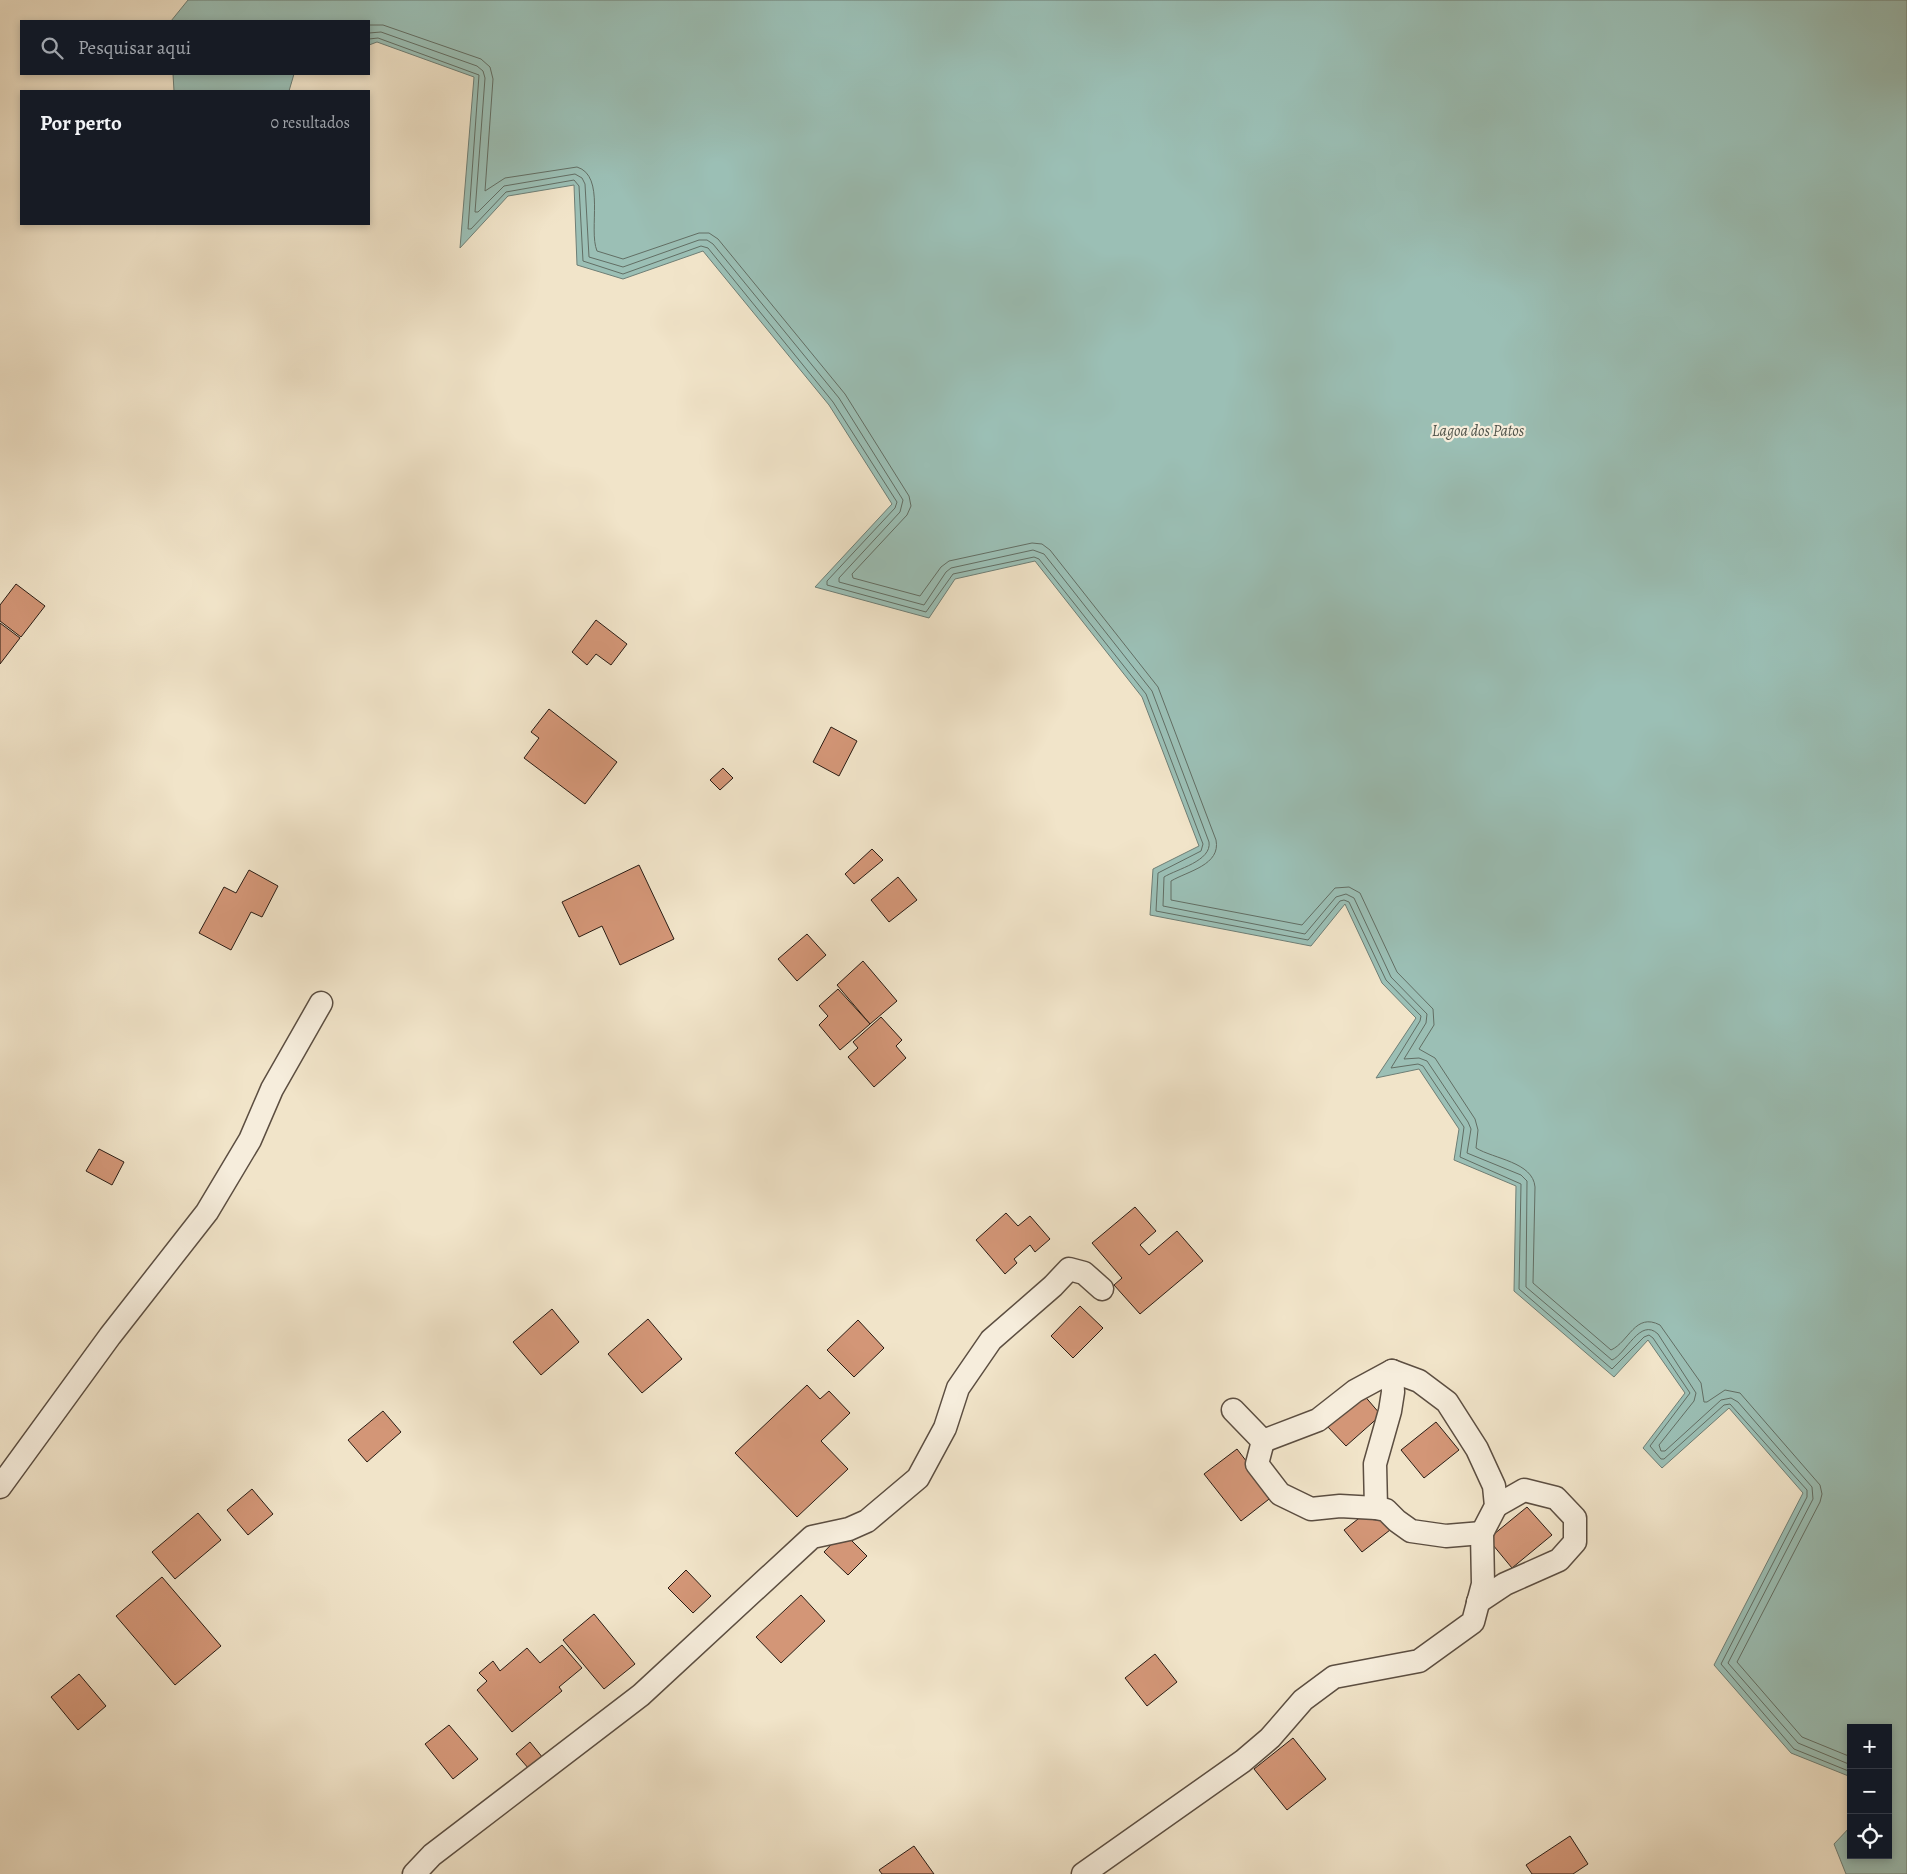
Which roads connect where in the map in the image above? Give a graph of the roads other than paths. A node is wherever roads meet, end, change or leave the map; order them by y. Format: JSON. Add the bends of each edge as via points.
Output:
{"nodes":[{"id":1,"x":321,"y":1003,"type":"dead end"},
{"id":2,"x":1102,"y":1288,"type":"dead end"},
{"id":3,"x":1392,"y":1372,"type":"junction"},
{"id":4,"x":1233,"y":1410,"type":"dead end"},
{"id":5,"x":1263,"y":1441,"type":"junction"},
{"id":6,"x":0,"y":1487,"type":"edge"},
{"id":7,"x":1496,"y":1506,"type":"junction"},
{"id":8,"x":1376,"y":1508,"type":"junction"},
{"id":9,"x":1482,"y":1533,"type":"junction"},
{"id":10,"x":1478,"y":1602,"type":"junction"},
{"id":11,"x":414,"y":1874,"type":"edge"},
{"id":12,"x":1083,"y":1874,"type":"edge"}],
"edges":[{"from":1,"to":6,"type":"lane","via":[[272,1090],[250,1140],[207,1212],[110,1336]]},
{"from":2,"to":11,"type":"lane","via":[[1084,1273],[1069,1269],[991,1340],[958,1388],[945,1428],[918,1478],[867,1522],[812,1537],[640,1695],[432,1854]]},
{"from":3,"to":5,"type":"lane","via":[[1355,1391],[1318,1420]]},
{"from":3,"to":7,"type":"lane","via":[[1419,1382],[1448,1402],[1477,1449],[1494,1486]]},
{"from":3,"to":8,"type":"lane","via":[[1390,1411],[1375,1464]]},
{"from":4,"to":5,"type":"lane"},
{"from":5,"to":8,"type":"lane","via":[[1257,1464],[1280,1494],[1311,1509],[1340,1506]]},
{"from":7,"to":9,"type":"lane"},
{"from":7,"to":10,"type":"lane","via":[[1524,1490],[1556,1498],[1575,1518],[1575,1542],[1559,1560],[1505,1584]]},
{"from":8,"to":9,"type":"lane","via":[[1386,1510],[1411,1531],[1446,1536]]},
{"from":9,"to":10,"type":"lane","via":[[1483,1584]]},
{"from":10,"to":12,"type":"lane","via":[[1473,1622],[1419,1661],[1334,1677],[1303,1700],[1270,1738],[1243,1761]]}]}
